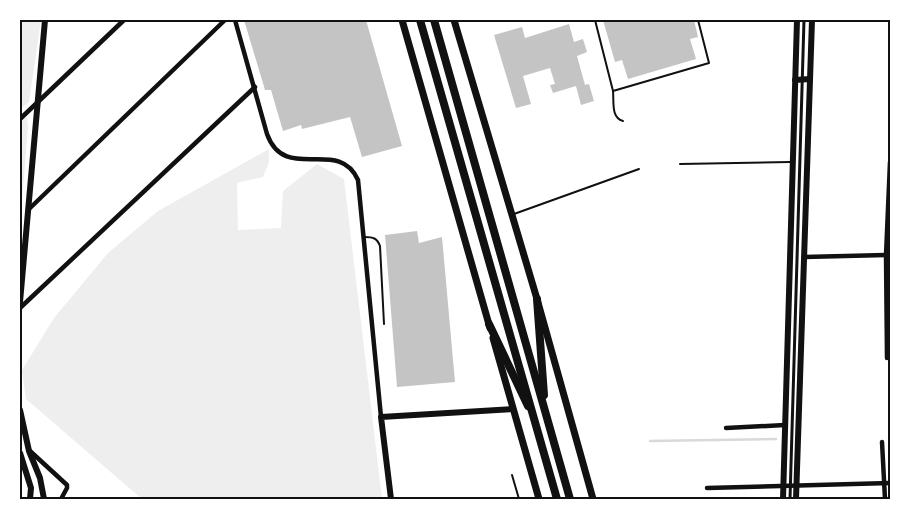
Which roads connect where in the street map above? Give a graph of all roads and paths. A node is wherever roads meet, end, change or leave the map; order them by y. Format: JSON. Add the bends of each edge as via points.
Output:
{"nodes":[{"id":1,"x":45,"y":20,"type":"edge"},
{"id":2,"x":124,"y":20,"type":"edge"},
{"id":3,"x":225,"y":20,"type":"edge"},
{"id":4,"x":235,"y":20,"type":"edge"},
{"id":5,"x":402,"y":20,"type":"edge"},
{"id":6,"x":420,"y":20,"type":"edge"},
{"id":7,"x":434,"y":20,"type":"edge"},
{"id":8,"x":454,"y":20,"type":"edge"},
{"id":9,"x":595,"y":20,"type":"edge"},
{"id":10,"x":698,"y":20,"type":"edge"},
{"id":11,"x":797,"y":20,"type":"edge"},
{"id":12,"x":804,"y":20,"type":"edge"},
{"id":13,"x":812,"y":20,"type":"edge"},
{"id":14,"x":810,"y":79,"type":"junction"},
{"id":15,"x":799,"y":80,"type":"junction"},
{"id":16,"x":255,"y":87,"type":"junction"},
{"id":17,"x":613,"y":91,"type":"junction"},
{"id":18,"x":38,"y":102,"type":"junction"},
{"id":19,"x":20,"y":119,"type":"edge"},
{"id":20,"x":623,"y":121,"type":"dead end"},
{"id":21,"x":793,"y":162,"type":"junction"},
{"id":22,"x":890,"y":162,"type":"edge"},
{"id":23,"x":680,"y":164,"type":"dead end"},
{"id":24,"x":639,"y":169,"type":"dead end"},
{"id":25,"x":29,"y":209,"type":"junction"},
{"id":26,"x":512,"y":214,"type":"junction"},
{"id":27,"x":364,"y":237,"type":"junction"},
{"id":28,"x":886,"y":255,"type":"junction"},
{"id":29,"x":804,"y":257,"type":"junction"},
{"id":30,"x":537,"y":300,"type":"junction"},
{"id":31,"x":20,"y":302,"type":"edge"},
{"id":32,"x":20,"y":308,"type":"edge"},
{"id":33,"x":384,"y":324,"type":"dead end"},
{"id":34,"x":489,"y":324,"type":"junction"},
{"id":35,"x":887,"y":358,"type":"dead end"},
{"id":36,"x":513,"y":409,"type":"junction"},
{"id":37,"x":20,"y":410,"type":"edge"},
{"id":38,"x":545,"y":412,"type":"junction"},
{"id":39,"x":382,"y":418,"type":"junction"},
{"id":40,"x":785,"y":425,"type":"junction"},
{"id":41,"x":538,"y":428,"type":"junction"},
{"id":42,"x":726,"y":428,"type":"dead end"},
{"id":43,"x":882,"y":442,"type":"dead end"},
{"id":44,"x":30,"y":451,"type":"junction"},
{"id":45,"x":20,"y":453,"type":"edge"},
{"id":46,"x":512,"y":475,"type":"dead end"},
{"id":47,"x":887,"y":483,"type":"edge"},
{"id":48,"x":790,"y":486,"type":"junction"},
{"id":49,"x":707,"y":488,"type":"dead end"},
{"id":50,"x":30,"y":499,"type":"edge"},
{"id":51,"x":44,"y":499,"type":"edge"},
{"id":52,"x":61,"y":499,"type":"edge"},
{"id":53,"x":391,"y":499,"type":"edge"},
{"id":54,"x":519,"y":499,"type":"edge"},
{"id":55,"x":539,"y":499,"type":"edge"},
{"id":56,"x":557,"y":499,"type":"edge"},
{"id":57,"x":570,"y":499,"type":"edge"},
{"id":58,"x":594,"y":499,"type":"edge"},
{"id":59,"x":783,"y":499,"type":"edge"},
{"id":60,"x":790,"y":499,"type":"edge"},
{"id":61,"x":796,"y":499,"type":"edge"},
{"id":62,"x":885,"y":499,"type":"edge"}],
"edges":[{"from":1,"to":18,"type":"main road"},
{"from":2,"to":18,"type":"street"},
{"from":3,"to":25,"type":"street"},
{"from":4,"to":16,"type":"street"},
{"from":5,"to":34,"type":"main road"},
{"from":6,"to":41,"type":"highway"},
{"from":7,"to":38,"type":"highway"},
{"from":8,"to":26,"type":"main road"},
{"from":9,"to":17,"type":"lane"},
{"from":10,"to":17,"type":"lane","via":[[709,63]]},
{"from":11,"to":15,"type":"main road"},
{"from":12,"to":15,"type":"street"},
{"from":13,"to":14,"type":"main road"},
{"from":14,"to":15,"type":"main road"},
{"from":14,"to":29,"type":"main road"},
{"from":15,"to":21,"type":"main road"},
{"from":15,"to":48,"type":"street"},
{"from":16,"to":27,"type":"street","via":[[270,143],[281,154],[296,158],[334,159],[348,164],[354,171],[358,180]]},
{"from":16,"to":32,"type":"street"},
{"from":17,"to":20,"type":"lane","via":[[615,115]]},
{"from":18,"to":19,"type":"street"},
{"from":18,"to":25,"type":"main road"},
{"from":21,"to":23,"type":"lane"},
{"from":21,"to":40,"type":"main road"},
{"from":22,"to":28,"type":"street"},
{"from":24,"to":26,"type":"lane"},
{"from":25,"to":31,"type":"main road"},
{"from":26,"to":30,"type":"main road"},
{"from":27,"to":33,"type":"lane","via":[[373,237],[380,246]]},
{"from":27,"to":39,"type":"street"},
{"from":28,"to":29,"type":"street"},
{"from":28,"to":35,"type":"street"},
{"from":29,"to":48,"type":"main road"},
{"from":30,"to":38,"type":"highway"},
{"from":30,"to":58,"type":"main road"},
{"from":34,"to":36,"type":"main road"},
{"from":34,"to":41,"type":"highway"},
{"from":36,"to":39,"type":"main road"},
{"from":36,"to":55,"type":"main road"},
{"from":37,"to":44,"type":"main road"},
{"from":38,"to":57,"type":"highway"},
{"from":39,"to":53,"type":"main road"},
{"from":40,"to":42,"type":"street"},
{"from":40,"to":48,"type":"main road"},
{"from":41,"to":56,"type":"highway"},
{"from":43,"to":47,"type":"street"},
{"from":44,"to":51,"type":"main road"},
{"from":44,"to":52,"type":"street","via":[[67,485]]},
{"from":45,"to":50,"type":"main road","via":[[31,488]]},
{"from":46,"to":54,"type":"lane"},
{"from":47,"to":48,"type":"street"},
{"from":47,"to":62,"type":"street"},
{"from":48,"to":49,"type":"street"},
{"from":48,"to":59,"type":"main road"},
{"from":48,"to":60,"type":"street"},
{"from":48,"to":61,"type":"main road"}]}
